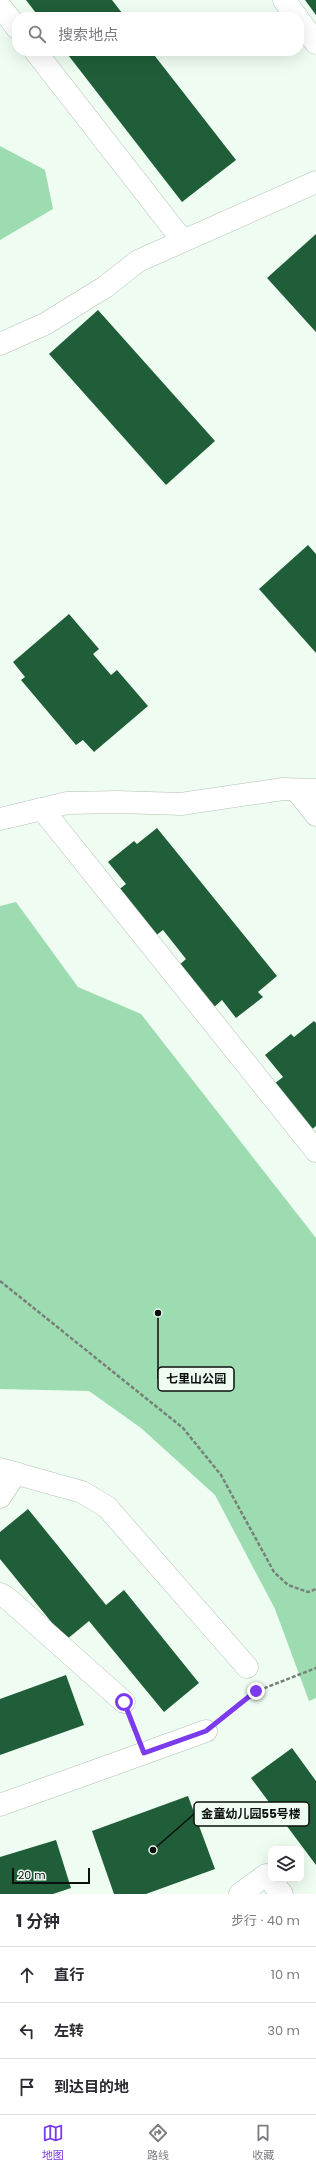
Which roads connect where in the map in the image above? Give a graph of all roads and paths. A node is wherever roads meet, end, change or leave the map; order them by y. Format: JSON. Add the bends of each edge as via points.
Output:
{"nodes":[{"id":1,"x":284,"y":0,"type":"edge"},
{"id":2,"x":0,"y":6,"type":"edge"},
{"id":3,"x":293,"y":12,"type":"edge"},
{"id":4,"x":12,"y":22,"type":"edge"},
{"id":5,"x":304,"y":27,"type":"edge"},
{"id":6,"x":316,"y":43,"type":"edge"},
{"id":7,"x":39,"y":56,"type":"edge"},
{"id":8,"x":316,"y":182,"type":"edge"},
{"id":9,"x":183,"y":241,"type":"junction"},
{"id":10,"x":0,"y":344,"type":"edge"},
{"id":11,"x":306,"y":790,"type":"edge"},
{"id":12,"x":42,"y":809,"type":"junction"},
{"id":13,"x":316,"y":815,"type":"edge"},
{"id":14,"x":0,"y":819,"type":"edge"},
{"id":15,"x":316,"y":1151,"type":"edge"},
{"id":16,"x":0,"y":1281,"type":"edge"},
{"id":17,"x":8,"y":1471,"type":"edge"},
{"id":18,"x":0,"y":1497,"type":"edge"},
{"id":19,"x":316,"y":1589,"type":"edge"},
{"id":20,"x":0,"y":1594,"type":"edge"},
{"id":21,"x":247,"y":1668,"type":"dead end"},
{"id":22,"x":316,"y":1668,"type":"edge"},
{"id":23,"x":124,"y":1702,"type":"dead end"},
{"id":24,"x":206,"y":1731,"type":"joint"},
{"id":25,"x":0,"y":1805,"type":"edge"},
{"id":26,"x":240,"y":1894,"type":"edge"},
{"id":27,"x":282,"y":1894,"type":"edge"}],
"edges":[{"from":1,"to":3,"type":"street"},
{"from":2,"to":4,"type":"street"},
{"from":5,"to":6,"type":"street"},
{"from":7,"to":9,"type":"street"},
{"from":8,"to":9,"type":"street"},
{"from":9,"to":10,"type":"street","via":[[138,261],[104,287],[45,324]]},
{"from":11,"to":12,"type":"street","via":[[283,789],[181,804],[74,803]]},
{"from":11,"to":13,"type":"street"},
{"from":12,"to":14,"type":"street"},
{"from":12,"to":15,"type":"street"},
{"from":16,"to":19,"type":"path","via":[[183,1428],[221,1475],[274,1572],[288,1585],[308,1592]]},
{"from":17,"to":18,"type":"street"},
{"from":17,"to":21,"type":"street","via":[[82,1492],[107,1507]]},
{"from":20,"to":23,"type":"street","via":[[38,1624]]},
{"from":22,"to":24,"type":"path","via":[[256,1691]]},
{"from":24,"to":25,"type":"street"},
{"from":26,"to":27,"type":"street","via":[[266,1875]]}]}
